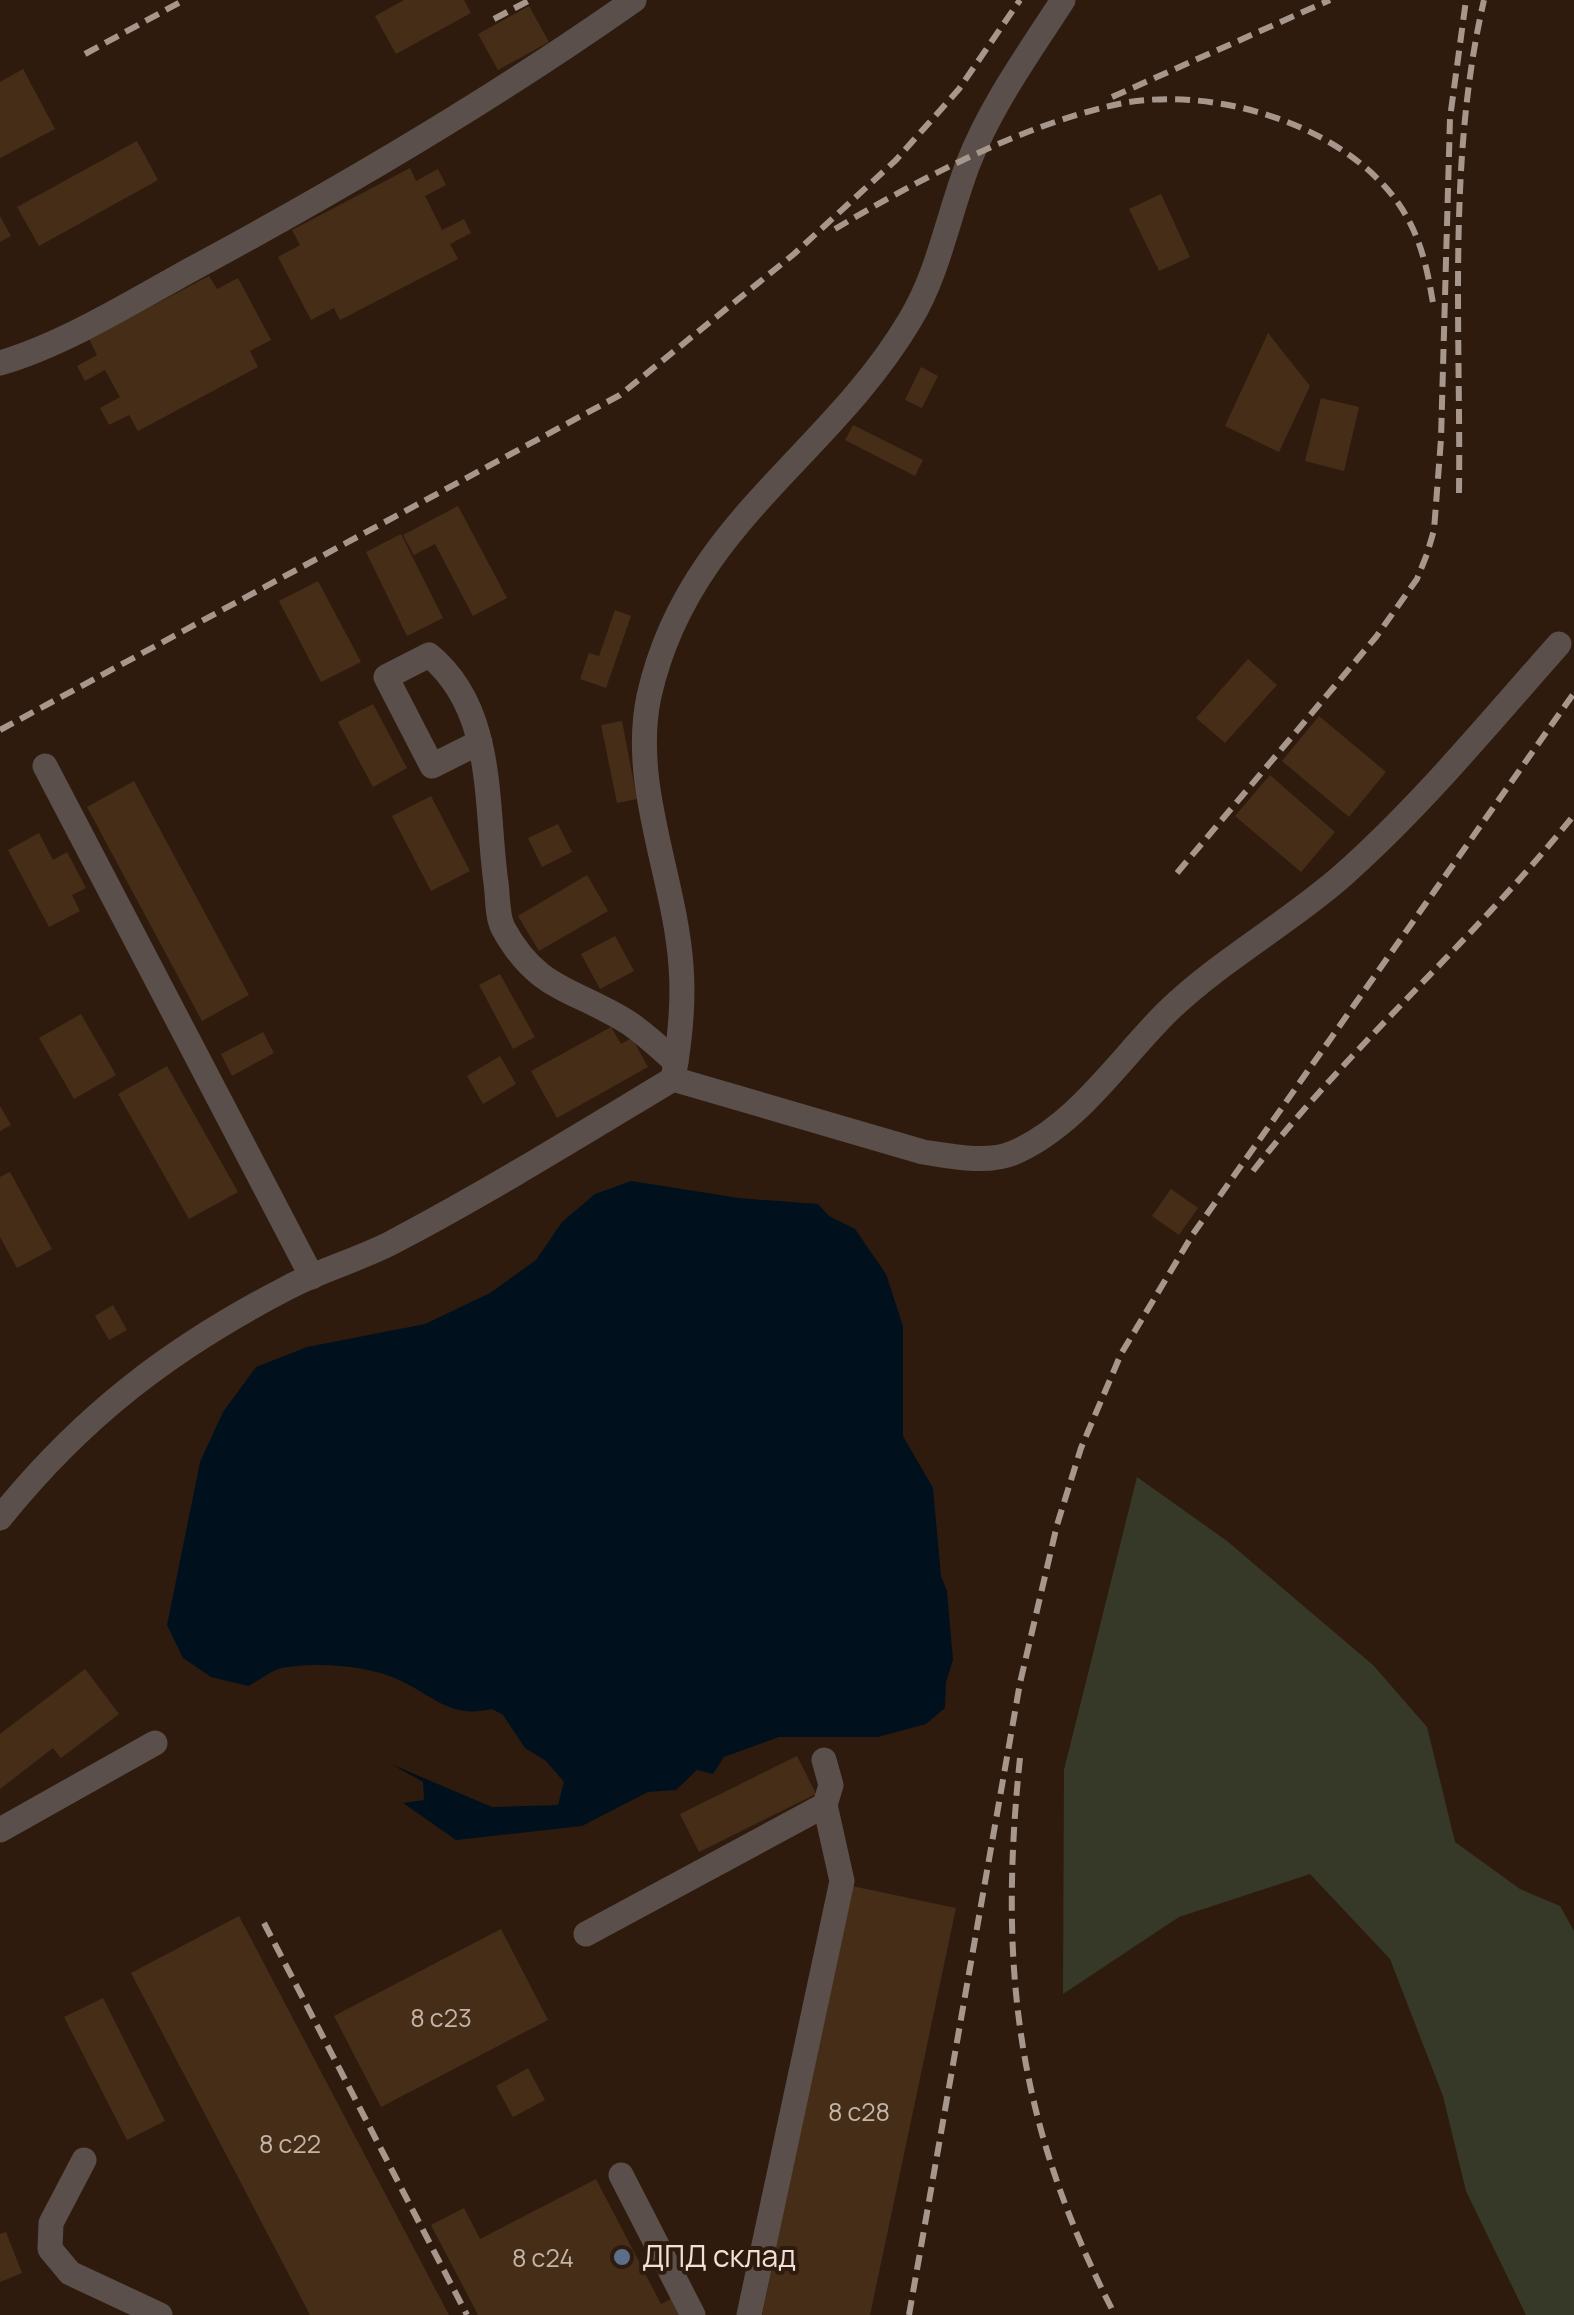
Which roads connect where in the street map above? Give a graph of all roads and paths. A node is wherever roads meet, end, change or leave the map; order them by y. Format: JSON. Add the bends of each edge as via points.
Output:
{"nodes":[{"id":1,"x":634,"y":0,"type":"edge"},
{"id":2,"x":1063,"y":0,"type":"edge"},
{"id":3,"x":0,"y":363,"type":"edge"},
{"id":4,"x":1559,"y":644,"type":"dead end"},
{"id":5,"x":480,"y":742,"type":"dead end"},
{"id":6,"x":46,"y":766,"type":"dead end"},
{"id":7,"x":674,"y":1070,"type":"junction"},
{"id":8,"x":312,"y":1277,"type":"junction"},
{"id":9,"x":0,"y":1518,"type":"edge"},
{"id":10,"x":156,"y":1743,"type":"dead end"},
{"id":11,"x":824,"y":1760,"type":"dead end"},
{"id":12,"x":825,"y":1805,"type":"junction"},
{"id":13,"x":0,"y":1830,"type":"edge"},
{"id":14,"x":586,"y":1934,"type":"dead end"},
{"id":15,"x":84,"y":2160,"type":"dead end"},
{"id":16,"x":620,"y":2175,"type":"dead end"},
{"id":17,"x":160,"y":2315,"type":"edge"},
{"id":18,"x":693,"y":2315,"type":"edge"},
{"id":19,"x":749,"y":2315,"type":"edge"}],
"edges":[{"from":1,"to":3,"type":"street","via":[[498,94],[308,206]]},
{"from":2,"to":7,"type":"street","via":[[984,130],[932,274],[882,366],[742,516],[703,570],[668,638],[650,695],[646,748],[681,965]]},
{"from":4,"to":7,"type":"street","via":[[1421,800],[1340,878],[1170,1009],[1040,1140],[1008,1155],[923,1152]]},
{"from":5,"to":7,"type":"street","via":[[500,924],[526,964],[552,986],[631,1024]]},
{"from":6,"to":8,"type":"street"},
{"from":7,"to":8,"type":"street","via":[[449,1211]]},
{"from":8,"to":9,"type":"street","via":[[174,1351],[94,1415]]},
{"from":10,"to":13,"type":"street"},
{"from":11,"to":12,"type":"street","via":[[831,1785]]},
{"from":12,"to":14,"type":"street"},
{"from":12,"to":19,"type":"street","via":[[842,1880]]},
{"from":15,"to":17,"type":"street","via":[[52,2223],[50,2249],[70,2272]]},
{"from":16,"to":18,"type":"street"}]}
